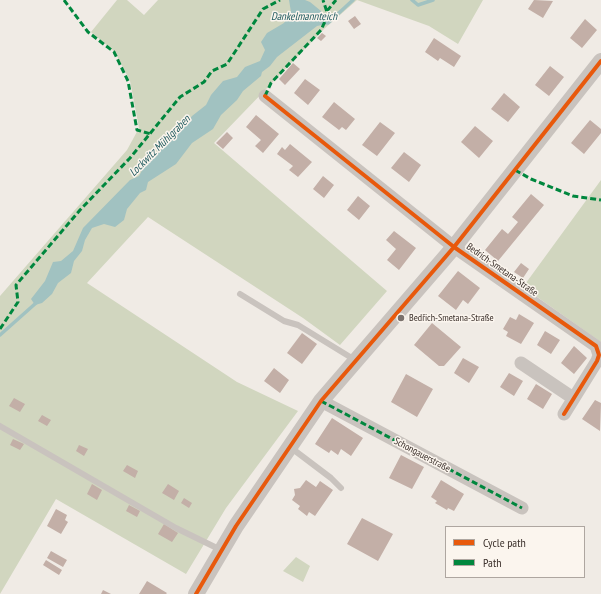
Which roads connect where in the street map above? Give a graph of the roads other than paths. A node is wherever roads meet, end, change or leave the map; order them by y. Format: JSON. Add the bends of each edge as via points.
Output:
{"nodes":[{"id":1,"x":601,"y":61,"type":"edge"},
{"id":2,"x":265,"y":96,"type":"dead end"},
{"id":3,"x":454,"y":247,"type":"junction"},
{"id":4,"x":240,"y":294,"type":"dead end"},
{"id":5,"x":356,"y":361,"type":"junction"},
{"id":6,"x":521,"y":363,"type":"dead end"},
{"id":7,"x":574,"y":398,"type":"junction"},
{"id":8,"x":321,"y":401,"type":"junction"},
{"id":9,"x":564,"y":414,"type":"dead end"},
{"id":10,"x":0,"y":426,"type":"edge"},
{"id":11,"x":290,"y":448,"type":"junction"},
{"id":12,"x":341,"y":488,"type":"dead end"},
{"id":13,"x":522,"y":508,"type":"dead end"},
{"id":14,"x":222,"y":550,"type":"junction"},
{"id":15,"x":196,"y":594,"type":"edge"}],
"edges":[{"from":1,"to":3,"type":"street"},
{"from":2,"to":3,"type":"street","name":"Bedrich-Smetana-Straße"},
{"from":3,"to":5,"type":"street"},
{"from":3,"to":7,"type":"street","name":"Bedrich-Smetana-Straße","via":[[596,346],[599,355],[597,361]]},
{"from":4,"to":5,"type":"lane","via":[[284,321],[298,325]]},
{"from":5,"to":8,"type":"street"},
{"from":6,"to":7,"type":"street"},
{"from":7,"to":9,"type":"street","name":"Bedrich-Smetana-Straße"},
{"from":8,"to":11,"type":"street"},
{"from":8,"to":13,"type":"street","name":"Schongauerstraße"},
{"from":10,"to":14,"type":"lane","via":[[176,528]]},
{"from":11,"to":12,"type":"lane"},
{"from":11,"to":14,"type":"street"},
{"from":14,"to":15,"type":"street"}]}
